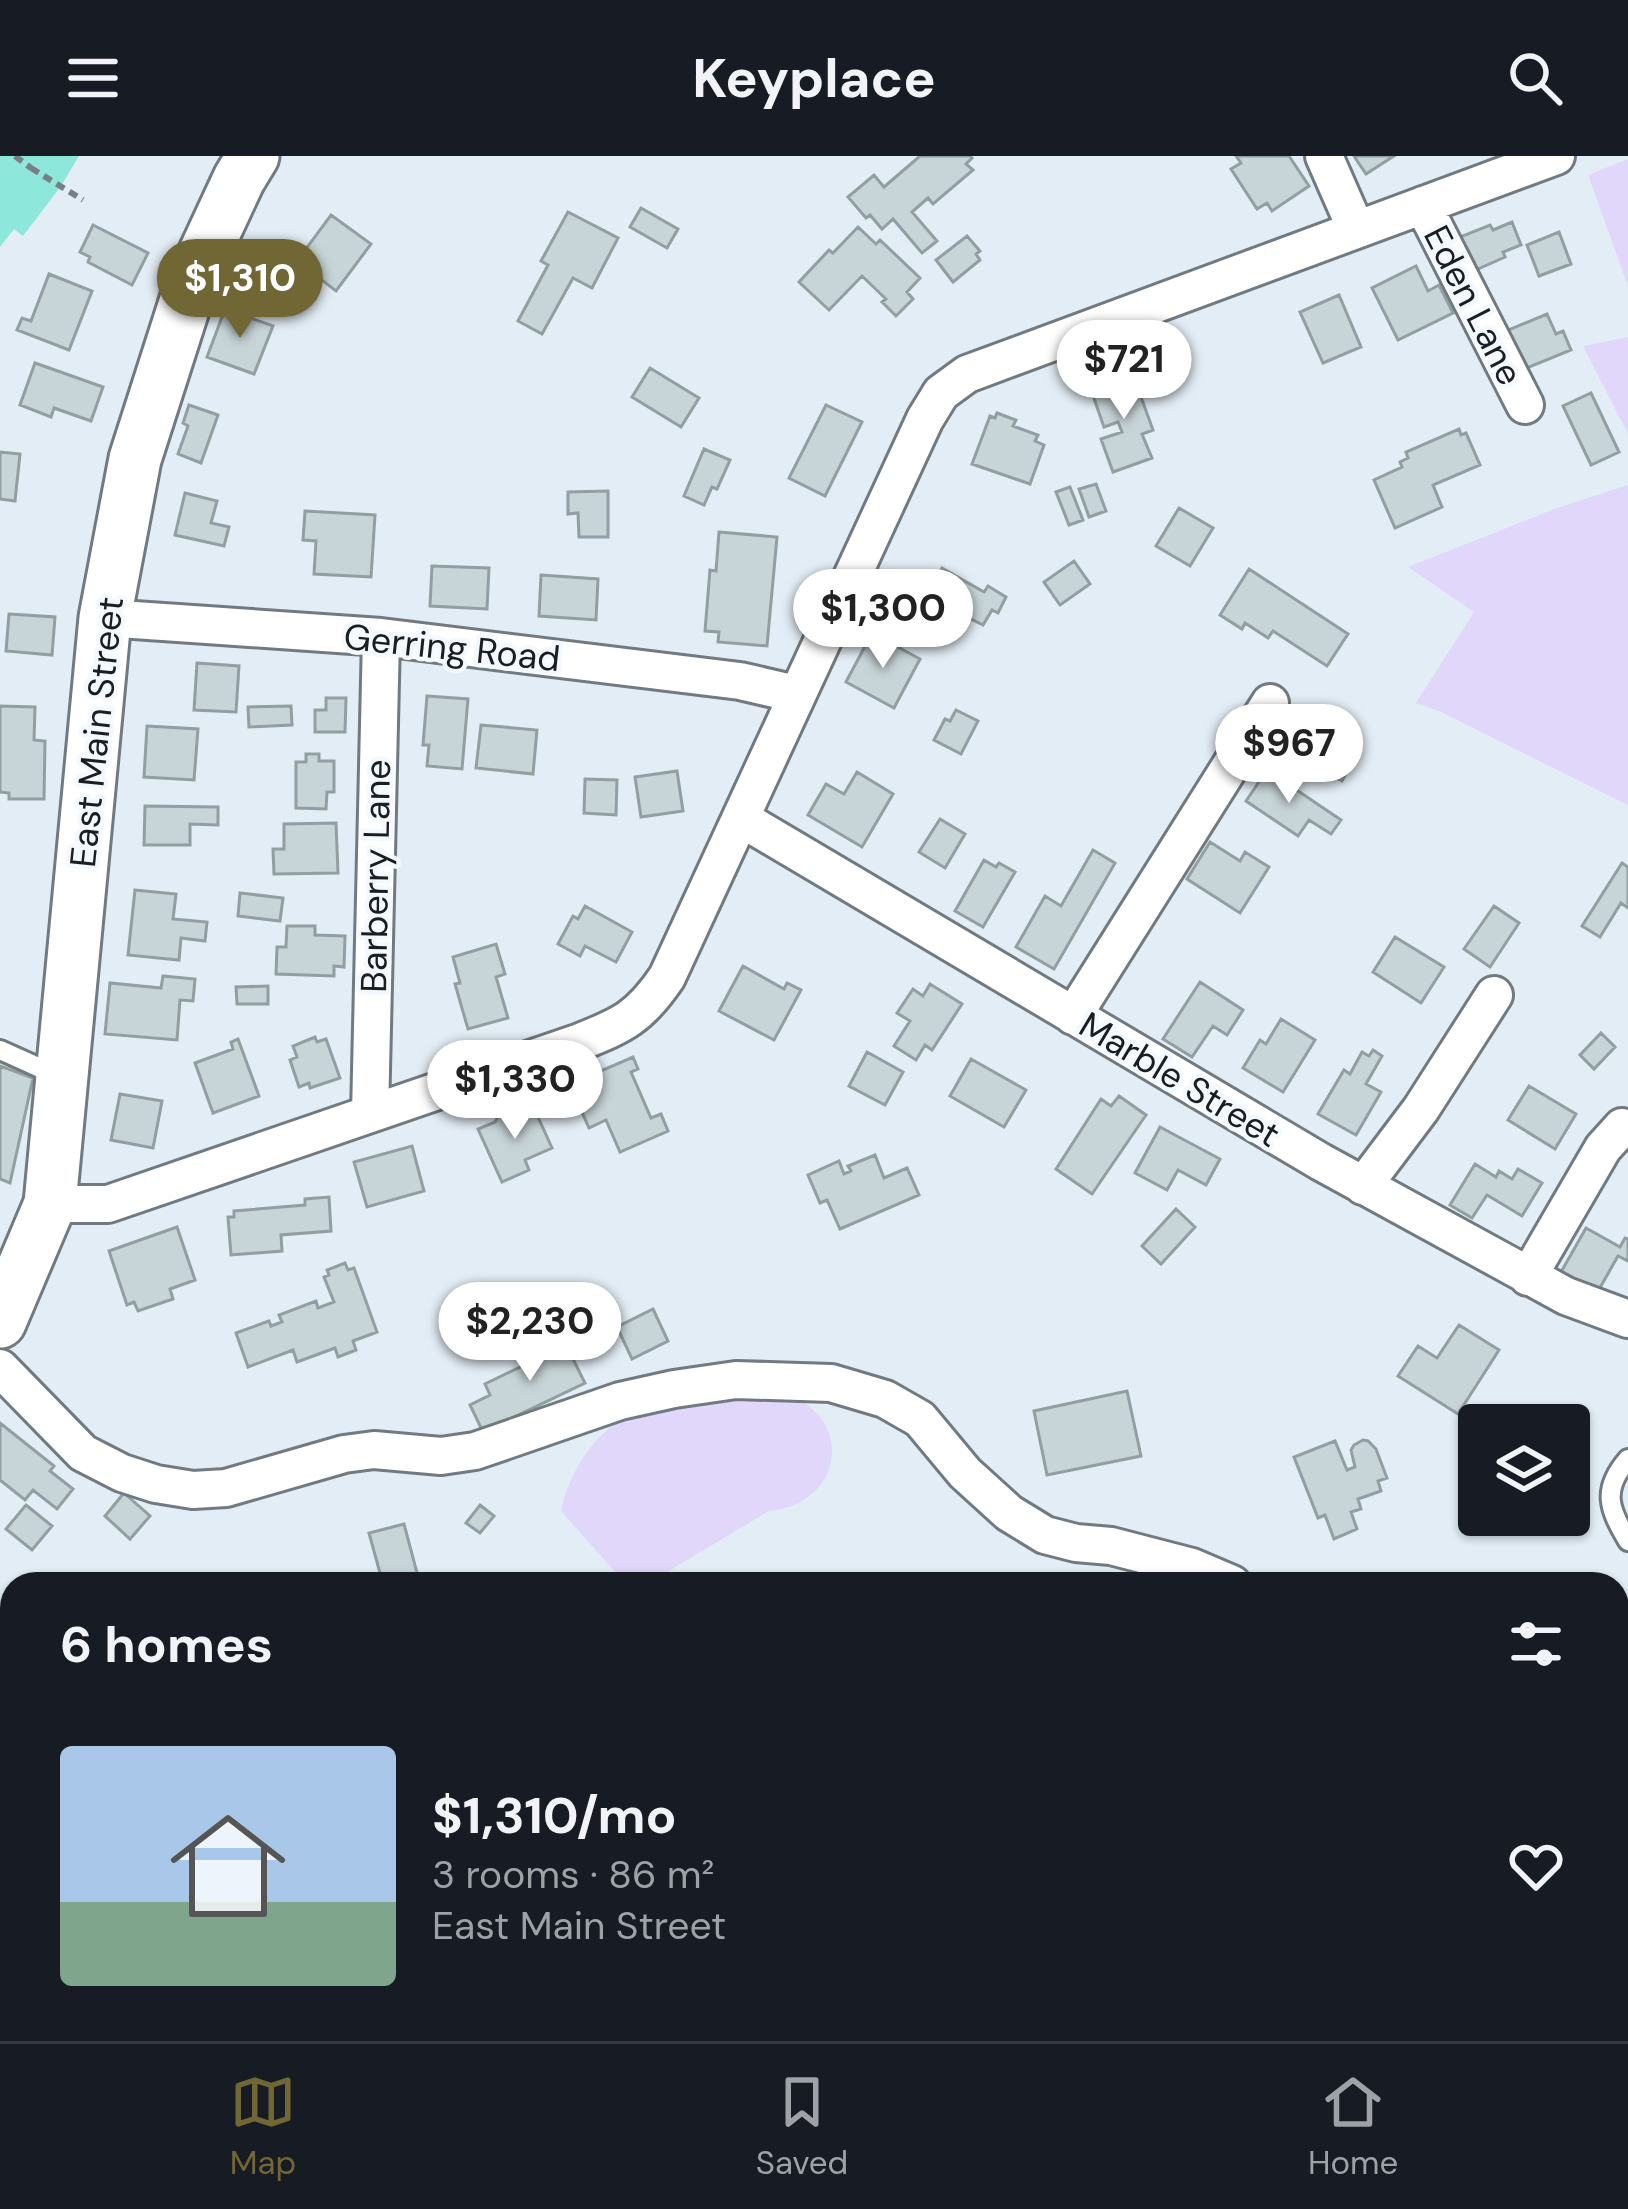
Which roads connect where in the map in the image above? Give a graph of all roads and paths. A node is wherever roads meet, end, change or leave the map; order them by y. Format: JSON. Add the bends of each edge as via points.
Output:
{"nodes":[{"id":1,"x":15,"y":156,"type":"edge"},
{"id":2,"x":253,"y":156,"type":"edge"},
{"id":3,"x":1324,"y":156,"type":"edge"},
{"id":4,"x":1556,"y":156,"type":"edge"},
{"id":5,"x":31,"y":168,"type":"junction"},
{"id":6,"x":40,"y":175,"type":"dead end"},
{"id":7,"x":83,"y":200,"type":"dead end"},
{"id":8,"x":1423,"y":206,"type":"junction"},
{"id":9,"x":1356,"y":229,"type":"junction"},
{"id":10,"x":1525,"y":405,"type":"dead end"},
{"id":11,"x":105,"y":618,"type":"junction"},
{"id":12,"x":381,"y":637,"type":"junction"},
{"id":13,"x":796,"y":694,"type":"junction"},
{"id":14,"x":1270,"y":703,"type":"dead end"},
{"id":15,"x":742,"y":819,"type":"junction"},
{"id":16,"x":1494,"y":995,"type":"dead end"},
{"id":17,"x":1073,"y":1016,"type":"junction"},
{"id":18,"x":0,"y":1050,"type":"edge"},
{"id":19,"x":62,"y":1078,"type":"junction"},
{"id":20,"x":370,"y":1114,"type":"junction"},
{"id":21,"x":1622,"y":1127,"type":"dead end"},
{"id":22,"x":1363,"y":1186,"type":"junction"},
{"id":23,"x":50,"y":1204,"type":"junction"},
{"id":24,"x":1528,"y":1276,"type":"junction"},
{"id":25,"x":3,"y":1307,"type":"edge"},
{"id":26,"x":1628,"y":1318,"type":"edge"},
{"id":27,"x":0,"y":1368,"type":"edge"},
{"id":28,"x":1628,"y":1459,"type":"edge"},
{"id":29,"x":1628,"y":1541,"type":"edge"},
{"id":30,"x":1204,"y":1572,"type":"edge"}],
"edges":[{"from":1,"to":5,"type":"path"},
{"from":2,"to":11,"type":"main road","name":"East Main Street","via":[[185,300],[135,460]]},
{"from":3,"to":9,"type":"street"},
{"from":4,"to":8,"type":"street"},
{"from":5,"to":6,"type":"path"},
{"from":5,"to":7,"type":"path"},
{"from":8,"to":9,"type":"street"},
{"from":8,"to":10,"type":"street","name":"Eden Lane"},
{"from":9,"to":13,"type":"street","via":[[967,374],[941,393]]},
{"from":11,"to":12,"type":"street","name":"Gerring Road"},
{"from":11,"to":19,"type":"main road","name":"East Main Street"},
{"from":12,"to":13,"type":"street","name":"Gerring Road"},
{"from":12,"to":20,"type":"street","name":"Barberry Lane"},
{"from":13,"to":15,"type":"street"},
{"from":14,"to":17,"type":"street"},
{"from":15,"to":17,"type":"street","name":"Marble Street"},
{"from":15,"to":20,"type":"street","via":[[648,1006],[614,1029]]},
{"from":16,"to":22,"type":"street"},
{"from":17,"to":22,"type":"street","name":"Marble Street"},
{"from":18,"to":19,"type":"lane"},
{"from":19,"to":23,"type":"main road","name":"East Main Street"},
{"from":20,"to":23,"type":"street","via":[[108,1204]]},
{"from":21,"to":24,"type":"street"},
{"from":22,"to":24,"type":"street","name":"Marble Street"},
{"from":23,"to":25,"type":"main road","name":"East Main Street"},
{"from":24,"to":26,"type":"street","name":"Marble Street"},
{"from":27,"to":30,"type":"street","via":[[83,1453],[139,1479],[193,1490],[359,1452],[476,1451],[674,1389],[736,1380],[831,1383],[920,1419],[965,1473],[1045,1534]]},
{"from":28,"to":29,"type":"lane","via":[[1610,1490]]}]}
